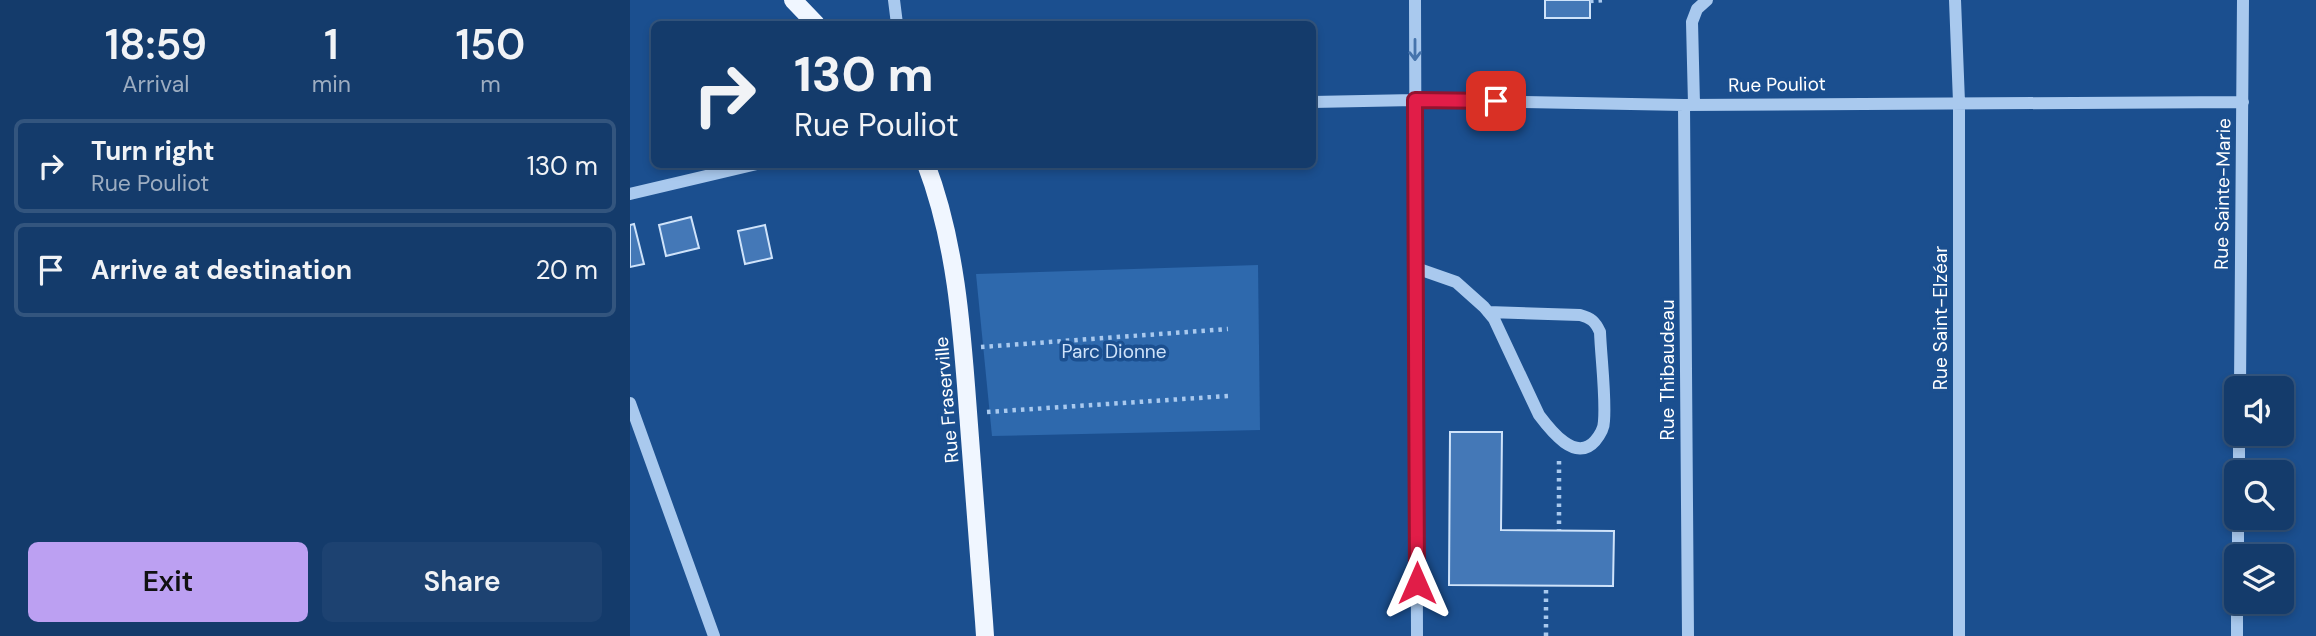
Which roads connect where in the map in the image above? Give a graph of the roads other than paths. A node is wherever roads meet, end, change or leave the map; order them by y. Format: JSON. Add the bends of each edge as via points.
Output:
{"nodes":[{"id":1,"x":793,"y":0,"type":"edge"},
{"id":2,"x":894,"y":0,"type":"edge"},
{"id":3,"x":1415,"y":0,"type":"edge"},
{"id":4,"x":1707,"y":0,"type":"edge"},
{"id":5,"x":1955,"y":0,"type":"edge"},
{"id":6,"x":2243,"y":0,"type":"edge"},
{"id":7,"x":813,"y":21,"type":"edge"},
{"id":8,"x":897,"y":21,"type":"edge"},
{"id":9,"x":1415,"y":100,"type":"junction"},
{"id":10,"x":1316,"y":102,"type":"edge"},
{"id":11,"x":1959,"y":102,"type":"junction"},
{"id":12,"x":2243,"y":102,"type":"junction"},
{"id":13,"x":1689,"y":104,"type":"junction"},
{"id":14,"x":740,"y":168,"type":"edge"},
{"id":15,"x":927,"y":168,"type":"edge"},
{"id":16,"x":630,"y":194,"type":"edge"},
{"id":17,"x":1416,"y":268,"type":"junction"},
{"id":18,"x":1488,"y":312,"type":"junction"},
{"id":19,"x":2239,"y":376,"type":"edge"},
{"id":20,"x":630,"y":403,"type":"edge"},
{"id":21,"x":2237,"y":614,"type":"edge"},
{"id":22,"x":714,"y":636,"type":"edge"},
{"id":23,"x":985,"y":636,"type":"edge"},
{"id":24,"x":1417,"y":636,"type":"edge"},
{"id":25,"x":1688,"y":636,"type":"edge"},
{"id":26,"x":1959,"y":636,"type":"edge"},
{"id":27,"x":2237,"y":636,"type":"edge"}],
"edges":[{"from":1,"to":7,"type":"main road"},
{"from":2,"to":8,"type":"street"},
{"from":3,"to":9,"type":"street","one_way":true},
{"from":4,"to":13,"type":"street","name":"Rue Thibaudeau","via":[[1692,22]]},
{"from":5,"to":11,"type":"street","name":"Rue Saint-Elzéar"},
{"from":6,"to":12,"type":"street","name":"Rue Sainte-Marie"},
{"from":9,"to":10,"type":"street","name":"Rue Pouliot"},
{"from":9,"to":13,"type":"street","name":"Rue Pouliot"},
{"from":9,"to":17,"type":"street"},
{"from":11,"to":12,"type":"street","name":"Rue Pouliot"},
{"from":11,"to":13,"type":"street","name":"Rue Pouliot"},
{"from":11,"to":26,"type":"street","name":"Rue Saint-Elzéar"},
{"from":12,"to":19,"type":"street","name":"Rue Sainte-Marie"},
{"from":13,"to":25,"type":"street","name":"Rue Thibaudeau"},
{"from":14,"to":16,"type":"street"},
{"from":15,"to":23,"type":"main road","name":"Rue Fraserville","via":[[953,267],[963,348]]},
{"from":17,"to":18,"type":"street","via":[[1456,282]]},
{"from":17,"to":24,"type":"street"},
{"from":18,"to":18,"type":"street","via":[[1539,415],[1572,447],[1590,446],[1604,421],[1596,323],[1580,315]]},
{"from":20,"to":22,"type":"street"},
{"from":21,"to":27,"type":"street"}]}
